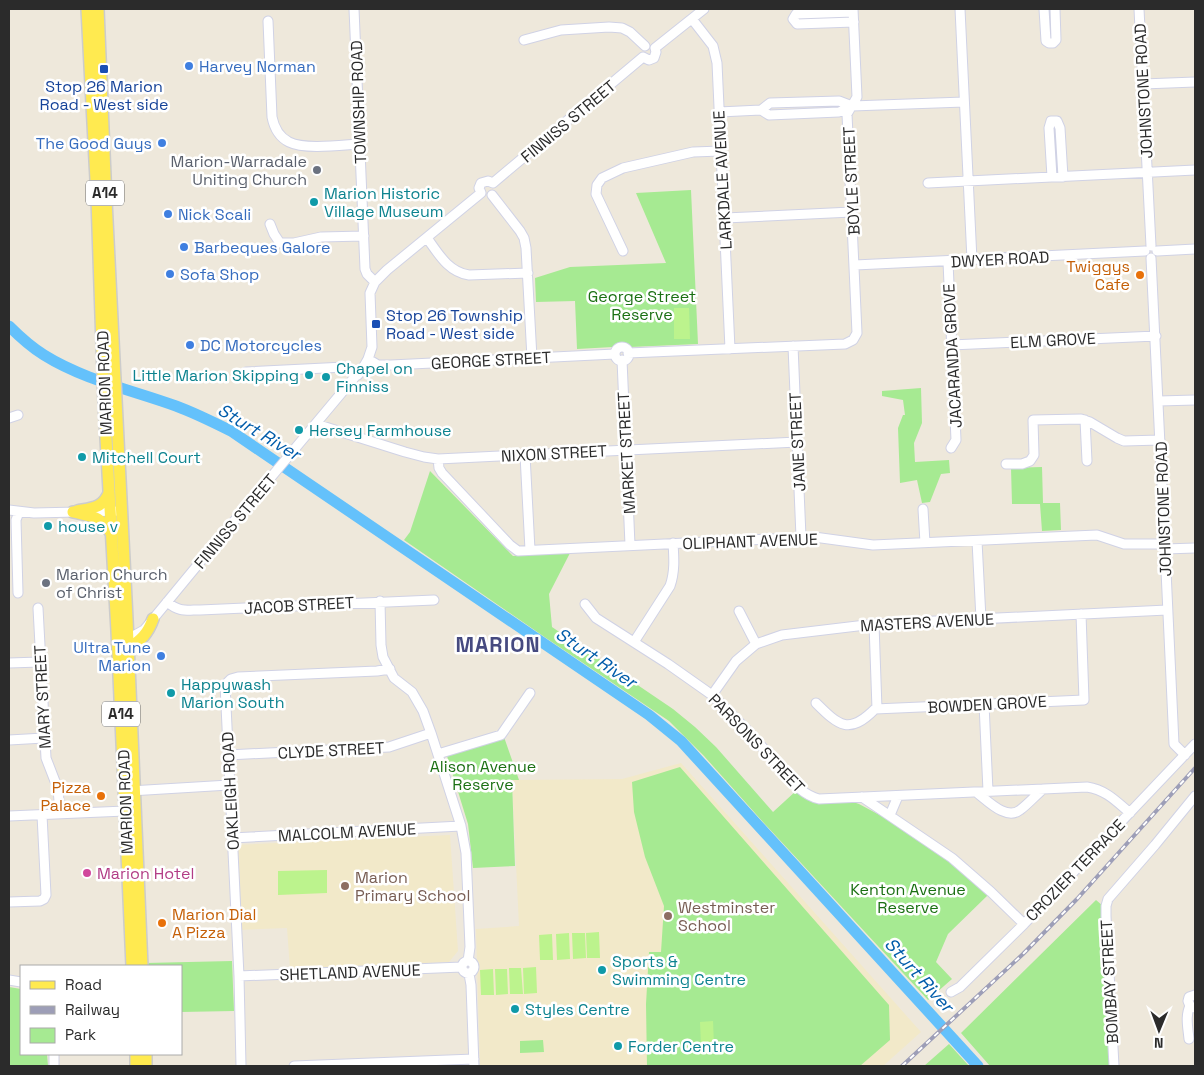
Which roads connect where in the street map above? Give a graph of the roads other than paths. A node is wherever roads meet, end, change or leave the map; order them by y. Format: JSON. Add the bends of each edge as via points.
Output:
{"nodes":[{"id":1,"x":87,"y":9,"type":"edge"},
{"id":2,"x":98,"y":9,"type":"edge"},
{"id":3,"x":354,"y":9,"type":"edge"},
{"id":4,"x":704,"y":9,"type":"edge"},
{"id":5,"x":960,"y":9,"type":"edge"},
{"id":6,"x":1044,"y":9,"type":"edge"},
{"id":7,"x":1055,"y":9,"type":"edge"},
{"id":8,"x":1140,"y":9,"type":"edge"},
{"id":9,"x":853,"y":10,"type":"edge"},
{"id":10,"x":692,"y":19,"type":"junction"},
{"id":11,"x":268,"y":22,"type":"dead end"},
{"id":12,"x":854,"y":22,"type":"junction"},
{"id":13,"x":524,"y":40,"type":"dead end"},
{"id":14,"x":645,"y":46,"type":"junction"},
{"id":15,"x":655,"y":48,"type":"junction"},
{"id":16,"x":643,"y":57,"type":"junction"},
{"id":17,"x":1195,"y":82,"type":"edge"},
{"id":18,"x":1143,"y":84,"type":"junction"},
{"id":19,"x":964,"y":102,"type":"junction"},
{"id":20,"x":852,"y":106,"type":"junction"},
{"id":21,"x":719,"y":112,"type":"junction"},
{"id":22,"x":360,"y":144,"type":"junction"},
{"id":23,"x":721,"y":151,"type":"junction"},
{"id":24,"x":1195,"y":170,"type":"edge"},
{"id":25,"x":1147,"y":173,"type":"junction"},
{"id":26,"x":1063,"y":176,"type":"junction"},
{"id":27,"x":1052,"y":177,"type":"junction"},
{"id":28,"x":968,"y":181,"type":"junction"},
{"id":29,"x":928,"y":183,"type":"dead end"},
{"id":30,"x":493,"y":184,"type":"junction"},
{"id":31,"x":481,"y":193,"type":"junction"},
{"id":32,"x":492,"y":194,"type":"junction"},
{"id":33,"x":852,"y":212,"type":"junction"},
{"id":34,"x":725,"y":218,"type":"junction"},
{"id":35,"x":270,"y":224,"type":"dead end"},
{"id":36,"x":364,"y":236,"type":"junction"},
{"id":37,"x":427,"y":238,"type":"junction"},
{"id":38,"x":1195,"y":249,"type":"edge"},
{"id":39,"x":623,"y":251,"type":"dead end"},
{"id":40,"x":1151,"y":251,"type":"junction"},
{"id":41,"x":972,"y":260,"type":"junction"},
{"id":42,"x":948,"y":262,"type":"junction"},
{"id":43,"x":855,"y":266,"type":"junction"},
{"id":44,"x":528,"y":273,"type":"junction"},
{"id":45,"x":375,"y":282,"type":"junction"},
{"id":46,"x":1156,"y":336,"type":"junction"},
{"id":47,"x":951,"y":345,"type":"junction"},
{"id":48,"x":792,"y":346,"type":"junction"},
{"id":49,"x":730,"y":349,"type":"junction"},
{"id":50,"x":618,"y":357,"type":"junction"},
{"id":51,"x":532,"y":358,"type":"junction"},
{"id":52,"x":368,"y":359,"type":"junction"},
{"id":53,"x":246,"y":372,"type":"dead end"},
{"id":54,"x":358,"y":375,"type":"junction"},
{"id":55,"x":1195,"y":400,"type":"edge"},
{"id":56,"x":1159,"y":402,"type":"junction"},
{"id":57,"x":110,"y":404,"type":"junction"},
{"id":58,"x":18,"y":414,"type":"dead end"},
{"id":59,"x":9,"y":418,"type":"edge"},
{"id":60,"x":1085,"y":420,"type":"junction"},
{"id":61,"x":316,"y":424,"type":"junction"},
{"id":62,"x":1160,"y":440,"type":"junction"},
{"id":63,"x":797,"y":442,"type":"junction"},
{"id":64,"x":951,"y":448,"type":"dead end"},
{"id":65,"x":626,"y":450,"type":"junction"},
{"id":66,"x":525,"y":455,"type":"junction"},
{"id":67,"x":438,"y":459,"type":"junction"},
{"id":68,"x":1087,"y":461,"type":"dead end"},
{"id":69,"x":1006,"y":464,"type":"dead end"},
{"id":70,"x":109,"y":493,"type":"junction"},
{"id":71,"x":923,"y":508,"type":"dead end"},
{"id":72,"x":9,"y":510,"type":"edge"},
{"id":73,"x":116,"y":511,"type":"junction"},
{"id":74,"x":18,"y":512,"type":"junction"},
{"id":75,"x":73,"y":512,"type":"junction"},
{"id":76,"x":112,"y":534,"type":"junction"},
{"id":77,"x":801,"y":537,"type":"junction"},
{"id":78,"x":977,"y":541,"type":"junction"},
{"id":79,"x":673,"y":543,"type":"junction"},
{"id":80,"x":925,"y":543,"type":"junction"},
{"id":81,"x":630,"y":545,"type":"junction"},
{"id":82,"x":1165,"y":546,"type":"junction"},
{"id":83,"x":1195,"y":548,"type":"edge"},
{"id":84,"x":530,"y":550,"type":"junction"},
{"id":85,"x":18,"y":594,"type":"dead end"},
{"id":86,"x":434,"y":600,"type":"dead end"},
{"id":87,"x":380,"y":601,"type":"junction"},
{"id":88,"x":167,"y":602,"type":"junction"},
{"id":89,"x":585,"y":604,"type":"dead end"},
{"id":90,"x":38,"y":608,"type":"dead end"},
{"id":91,"x":1167,"y":610,"type":"junction"},
{"id":92,"x":739,"y":611,"type":"dead end"},
{"id":93,"x":1081,"y":614,"type":"junction"},
{"id":94,"x":153,"y":619,"type":"junction"},
{"id":95,"x":981,"y":619,"type":"junction"},
{"id":96,"x":874,"y":624,"type":"junction"},
{"id":97,"x":123,"y":634,"type":"junction"},
{"id":98,"x":634,"y":642,"type":"junction"},
{"id":99,"x":756,"y":644,"type":"junction"},
{"id":100,"x":128,"y":648,"type":"junction"},
{"id":101,"x":40,"y":662,"type":"junction"},
{"id":102,"x":9,"y":663,"type":"edge"},
{"id":103,"x":390,"y":669,"type":"junction"},
{"id":104,"x":530,"y":693,"type":"dead end"},
{"id":105,"x":712,"y":695,"type":"junction"},
{"id":106,"x":816,"y":703,"type":"dead end"},
{"id":107,"x":984,"y":704,"type":"junction"},
{"id":108,"x":877,"y":709,"type":"junction"},
{"id":109,"x":431,"y":733,"type":"junction"},
{"id":110,"x":44,"y":738,"type":"junction"},
{"id":111,"x":9,"y":740,"type":"edge"},
{"id":112,"x":1195,"y":744,"type":"edge"},
{"id":113,"x":438,"y":754,"type":"junction"},
{"id":114,"x":228,"y":755,"type":"junction"},
{"id":115,"x":1185,"y":755,"type":"junction"},
{"id":116,"x":229,"y":785,"type":"junction"},
{"id":117,"x":1043,"y":789,"type":"junction"},
{"id":118,"x":129,"y":791,"type":"junction"},
{"id":119,"x":988,"y":791,"type":"junction"},
{"id":120,"x":976,"y":792,"type":"junction"},
{"id":121,"x":898,"y":796,"type":"junction"},
{"id":122,"x":1195,"y":796,"type":"edge"},
{"id":123,"x":862,"y":797,"type":"junction"},
{"id":124,"x":125,"y":810,"type":"junction"},
{"id":125,"x":1130,"y":813,"type":"junction"},
{"id":126,"x":60,"y":814,"type":"junction"},
{"id":127,"x":42,"y":815,"type":"junction"},
{"id":128,"x":890,"y":815,"type":"junction"},
{"id":129,"x":9,"y":816,"type":"edge"},
{"id":130,"x":461,"y":826,"type":"junction"},
{"id":131,"x":232,"y":838,"type":"junction"},
{"id":132,"x":9,"y":902,"type":"edge"},
{"id":133,"x":1024,"y":924,"type":"junction"},
{"id":134,"x":129,"y":964,"type":"edge"},
{"id":135,"x":465,"y":964,"type":"junction"},
{"id":136,"x":142,"y":965,"type":"edge"},
{"id":137,"x":239,"y":976,"type":"junction"},
{"id":138,"x":951,"y":992,"type":"dead end"},
{"id":139,"x":1195,"y":995,"type":"edge"},
{"id":140,"x":1192,"y":1007,"type":"edge"},
{"id":141,"x":1189,"y":1039,"type":"dead end"},
{"id":142,"x":474,"y":1062,"type":"edge"},
{"id":143,"x":241,"y":1066,"type":"edge"},
{"id":144,"x":294,"y":1066,"type":"edge"},
{"id":145,"x":1114,"y":1066,"type":"edge"}],
"edges":[{"from":1,"to":57,"type":"main road","name":"MARION ROAD","number":"A14","via":[[103,369]]},
{"from":2,"to":57,"type":"main road","name":"MARION ROAD","number":"A14","via":[[115,377]]},
{"from":3,"to":22,"type":"street","name":"TOWNSHIP ROAD"},
{"from":4,"to":10,"type":"street"},
{"from":5,"to":19,"type":"street"},
{"from":6,"to":7,"type":"street","via":[[1046,41],[1051,43],[1056,38]]},
{"from":8,"to":18,"type":"street","name":"JOHNSTONE ROAD"},
{"from":9,"to":12,"type":"street","name":"BOYLE STREET"},
{"from":9,"to":12,"type":"street","name":"BOYLE STREET","via":[[796,14],[793,19],[797,24]]},
{"from":10,"to":15,"type":"street"},
{"from":10,"to":21,"type":"street","name":"LARKDALE AVENUE","via":[[712,46],[717,63]]},
{"from":11,"to":22,"type":"street","via":[[272,117],[279,134],[289,142],[303,146]]},
{"from":12,"to":20,"type":"street","name":"BOYLE STREET","via":[[857,97]]},
{"from":13,"to":14,"type":"street","via":[[561,30],[609,27],[630,32]]},
{"from":14,"to":15,"type":"street"},
{"from":14,"to":16,"type":"street"},
{"from":15,"to":16,"type":"street","via":[[654,58]]},
{"from":16,"to":30,"type":"street","name":"FINNISS STREET"},
{"from":17,"to":18,"type":"street"},
{"from":18,"to":25,"type":"street","name":"JOHNSTONE ROAD"},
{"from":19,"to":20,"type":"street"},
{"from":19,"to":28,"type":"street"},
{"from":20,"to":21,"type":"street","via":[[839,112],[769,115],[761,110]]},
{"from":20,"to":33,"type":"street","name":"BOYLE STREET","via":[[848,114]]},
{"from":21,"to":23,"type":"street","name":"LARKDALE AVENUE"},
{"from":22,"to":36,"type":"street","name":"TOWNSHIP ROAD"},
{"from":23,"to":34,"type":"street","name":"LARKDALE AVENUE"},
{"from":23,"to":39,"type":"street","via":[[693,152],[623,168],[602,178],[596,194]]},
{"from":24,"to":25,"type":"street","name":"JOHNSTONE ROAD"},
{"from":25,"to":26,"type":"street"},
{"from":25,"to":40,"type":"street","name":"JOHNSTONE ROAD"},
{"from":26,"to":27,"type":"street"},
{"from":26,"to":27,"type":"street","via":[[1060,128],[1054,120],[1049,128]]},
{"from":27,"to":28,"type":"street"},
{"from":28,"to":29,"type":"street"},
{"from":28,"to":41,"type":"street"},
{"from":30,"to":31,"type":"street","via":[[481,183]]},
{"from":30,"to":32,"type":"street"},
{"from":31,"to":32,"type":"street"},
{"from":31,"to":37,"type":"street"},
{"from":32,"to":44,"type":"street","via":[[524,238]]},
{"from":33,"to":34,"type":"street"},
{"from":33,"to":43,"type":"street","name":"BOYLE STREET"},
{"from":34,"to":49,"type":"street","name":"LARKDALE AVENUE"},
{"from":35,"to":36,"type":"street","via":[[280,243],[321,237]]},
{"from":36,"to":45,"type":"street","name":"TOWNSHIP ROAD","via":[[365,269]]},
{"from":37,"to":44,"type":"street","via":[[446,263],[463,274]]},
{"from":37,"to":45,"type":"street"},
{"from":38,"to":40,"type":"street","name":"DWYER ROAD"},
{"from":40,"to":41,"type":"street","name":"DWYER ROAD"},
{"from":40,"to":46,"type":"street","name":"JOHNSTONE ROAD"},
{"from":41,"to":42,"type":"street","name":"DWYER ROAD"},
{"from":42,"to":43,"type":"street","name":"DWYER ROAD"},
{"from":42,"to":47,"type":"street","name":"JACARANDA GROVE"},
{"from":43,"to":48,"type":"street","name":"BOYLE STREET","via":[[857,333],[853,340],[845,344]]},
{"from":44,"to":51,"type":"street"},
{"from":45,"to":52,"type":"street","name":"FINNISS STREET","via":[[370,293],[372,347]]},
{"from":46,"to":47,"type":"street","name":"ELM GROVE"},
{"from":46,"to":56,"type":"street","name":"JOHNSTONE ROAD"},
{"from":47,"to":64,"type":"street","name":"JACARANDA GROVE","via":[[956,440]]},
{"from":48,"to":49,"type":"street"},
{"from":48,"to":63,"type":"street","name":"JANE STREET"},
{"from":49,"to":50,"type":"street","name":"GEORGE STREET","via":[[628,353],[622,347],[618,348]]},
{"from":50,"to":51,"type":"street","name":"GEORGE STREET"},
{"from":50,"to":65,"type":"street","name":"MARKET STREET"},
{"from":51,"to":52,"type":"street","name":"GEORGE STREET","via":[[391,366],[378,365]]},
{"from":52,"to":54,"type":"street","name":"FINNISS STREET"},
{"from":53,"to":54,"type":"street","via":[[345,367]]},
{"from":54,"to":61,"type":"street","name":"FINNISS STREET"},
{"from":55,"to":56,"type":"street"},
{"from":56,"to":62,"type":"street","name":"JOHNSTONE ROAD"},
{"from":57,"to":70,"type":"main road","name":"MARION ROAD","number":"A14"},
{"from":57,"to":73,"type":"main road","name":"MARION ROAD","number":"A14"},
{"from":58,"to":59,"type":"street"},
{"from":60,"to":62,"type":"street","via":[[1124,441]]},
{"from":60,"to":68,"type":"street"},
{"from":60,"to":69,"type":"street","via":[[1031,418],[1034,455],[1022,464]]},
{"from":61,"to":67,"type":"street","name":"NIXON STREET"},
{"from":61,"to":88,"type":"street","name":"FINNISS STREET"},
{"from":62,"to":82,"type":"street","name":"JOHNSTONE ROAD"},
{"from":63,"to":65,"type":"street","name":"NIXON STREET"},
{"from":63,"to":77,"type":"street","name":"JANE STREET"},
{"from":65,"to":66,"type":"street","name":"NIXON STREET"},
{"from":65,"to":81,"type":"street","name":"MARKET STREET"},
{"from":66,"to":67,"type":"street","name":"NIXON STREET"},
{"from":66,"to":84,"type":"street"},
{"from":67,"to":84,"type":"street","name":"OLIPHANT AVENUE","via":[[442,473],[510,545],[518,550]]},
{"from":70,"to":73,"type":"main road","name":"MARION ROAD","number":"A14"},
{"from":70,"to":75,"type":"main road","via":[[102,504]]},
{"from":71,"to":80,"type":"street"},
{"from":72,"to":74,"type":"street"},
{"from":73,"to":75,"type":"street"},
{"from":73,"to":76,"type":"main road","name":"MARION ROAD","number":"A14"},
{"from":73,"to":97,"type":"main road","name":"MARION ROAD","number":"A14"},
{"from":74,"to":75,"type":"street"},
{"from":74,"to":85,"type":"street"},
{"from":75,"to":76,"type":"main road","via":[[97,518]]},
{"from":76,"to":97,"type":"main road","name":"MARION ROAD","number":"A14"},
{"from":77,"to":79,"type":"street","name":"OLIPHANT AVENUE"},
{"from":77,"to":80,"type":"street","name":"OLIPHANT AVENUE","via":[[814,536],[873,546]]},
{"from":78,"to":80,"type":"street","name":"OLIPHANT AVENUE"},
{"from":78,"to":82,"type":"street","name":"OLIPHANT AVENUE","via":[[1097,535],[1124,544]]},
{"from":78,"to":95,"type":"street"},
{"from":79,"to":81,"type":"street","name":"OLIPHANT AVENUE"},
{"from":79,"to":98,"type":"street","via":[[674,568],[670,586]]},
{"from":81,"to":84,"type":"street","name":"OLIPHANT AVENUE"},
{"from":82,"to":83,"type":"street","name":"OLIPHANT AVENUE"},
{"from":82,"to":91,"type":"street","name":"JOHNSTONE ROAD"},
{"from":86,"to":87,"type":"street","name":"JACOB STREET"},
{"from":87,"to":88,"type":"street","name":"JACOB STREET","via":[[200,610],[174,608]]},
{"from":87,"to":103,"type":"street","via":[[381,645]]},
{"from":88,"to":94,"type":"street","name":"FINNISS STREET"},
{"from":89,"to":98,"type":"street","name":"PARSONS STREET","via":[[596,618]]},
{"from":90,"to":101,"type":"street","name":"MARY STREET"},
{"from":91,"to":93,"type":"street","name":"MASTERS AVENUE"},
{"from":91,"to":115,"type":"street","name":"JOHNSTONE ROAD","via":[[1174,744]]},
{"from":92,"to":99,"type":"street"},
{"from":93,"to":95,"type":"street","name":"MASTERS AVENUE"},
{"from":93,"to":107,"type":"street","name":"BOWDEN GROVE","via":[[1084,700]]},
{"from":94,"to":97,"type":"street","name":"FINNISS STREET","via":[[135,635]]},
{"from":94,"to":100,"type":"main road","via":[[141,640]]},
{"from":95,"to":96,"type":"street","name":"MASTERS AVENUE"},
{"from":96,"to":99,"type":"street","name":"MASTERS AVENUE","via":[[782,635]]},
{"from":96,"to":108,"type":"street"},
{"from":97,"to":100,"type":"main road","name":"MARION ROAD","number":"A14"},
{"from":97,"to":118,"type":"main road","name":"MARION ROAD","number":"A14"},
{"from":98,"to":105,"type":"street","name":"PARSONS STREET"},
{"from":99,"to":105,"type":"street","name":"MASTERS AVENUE","via":[[736,661]]},
{"from":100,"to":118,"type":"main road","name":"MARION ROAD","number":"A14"},
{"from":101,"to":102,"type":"street"},
{"from":101,"to":110,"type":"street","name":"MARY STREET"},
{"from":103,"to":109,"type":"street","via":[[394,678],[412,692]]},
{"from":103,"to":114,"type":"street","name":"OAKLEIGH ROAD","via":[[230,679],[225,685]]},
{"from":104,"to":113,"type":"street","via":[[501,735]]},
{"from":105,"to":123,"type":"street","name":"PARSONS STREET","via":[[808,795],[819,799]]},
{"from":106,"to":108,"type":"street","via":[[831,718],[844,724],[861,722]]},
{"from":107,"to":108,"type":"street","name":"BOWDEN GROVE"},
{"from":107,"to":119,"type":"street"},
{"from":109,"to":113,"type":"street"},
{"from":109,"to":114,"type":"street","name":"CLYDE STREET","via":[[389,747]]},
{"from":110,"to":111,"type":"street"},
{"from":110,"to":126,"type":"street","name":"MARY STREET","via":[[46,758],[58,789]]},
{"from":112,"to":115,"type":"street","name":"CROZIER TERRACE"},
{"from":113,"to":130,"type":"street"},
{"from":114,"to":116,"type":"street","name":"OAKLEIGH ROAD"},
{"from":115,"to":125,"type":"street","name":"CROZIER TERRACE"},
{"from":116,"to":118,"type":"street"},
{"from":116,"to":131,"type":"street","name":"OAKLEIGH ROAD"},
{"from":117,"to":119,"type":"street","name":"PARSONS STREET"},
{"from":117,"to":120,"type":"street","via":[[1018,812],[1011,814],[1003,812]]},
{"from":117,"to":125,"type":"street","name":"PARSONS STREET","via":[[1094,788],[1108,794]]},
{"from":118,"to":124,"type":"main road","name":"MARION ROAD","number":"A14"},
{"from":118,"to":136,"type":"main road","name":"MARION ROAD","number":"A14"},
{"from":119,"to":120,"type":"street","name":"PARSONS STREET"},
{"from":120,"to":121,"type":"street","name":"PARSONS STREET"},
{"from":121,"to":123,"type":"street","name":"PARSONS STREET"},
{"from":121,"to":128,"type":"street"},
{"from":122,"to":145,"type":"street","name":"BOMBAY STREET","via":[[1108,899],[1106,916]]},
{"from":123,"to":128,"type":"street"},
{"from":124,"to":126,"type":"street"},
{"from":124,"to":134,"type":"main road","name":"MARION ROAD","number":"A14"},
{"from":125,"to":133,"type":"street","name":"CROZIER TERRACE"},
{"from":126,"to":127,"type":"street"},
{"from":127,"to":129,"type":"street"},
{"from":127,"to":132,"type":"street","via":[[46,895],[40,901]]},
{"from":128,"to":133,"type":"street","via":[[952,858]]},
{"from":130,"to":131,"type":"street","name":"MALCOLM AVENUE"},
{"from":130,"to":135,"type":"street","via":[[466,853],[470,947]]},
{"from":131,"to":137,"type":"street","name":"OAKLEIGH ROAD"},
{"from":133,"to":138,"type":"street","name":"CROZIER TERRACE"},
{"from":135,"to":137,"type":"street","name":"SHETLAND AVENUE"},
{"from":135,"to":142,"type":"street","via":[[472,962],[475,966],[469,974]]},
{"from":137,"to":143,"type":"street","name":"OAKLEIGH ROAD"},
{"from":139,"to":140,"type":"street","via":[[1189,997]]},
{"from":140,"to":141,"type":"street","via":[[1187,1011]]},
{"from":142,"to":144,"type":"street"}]}
